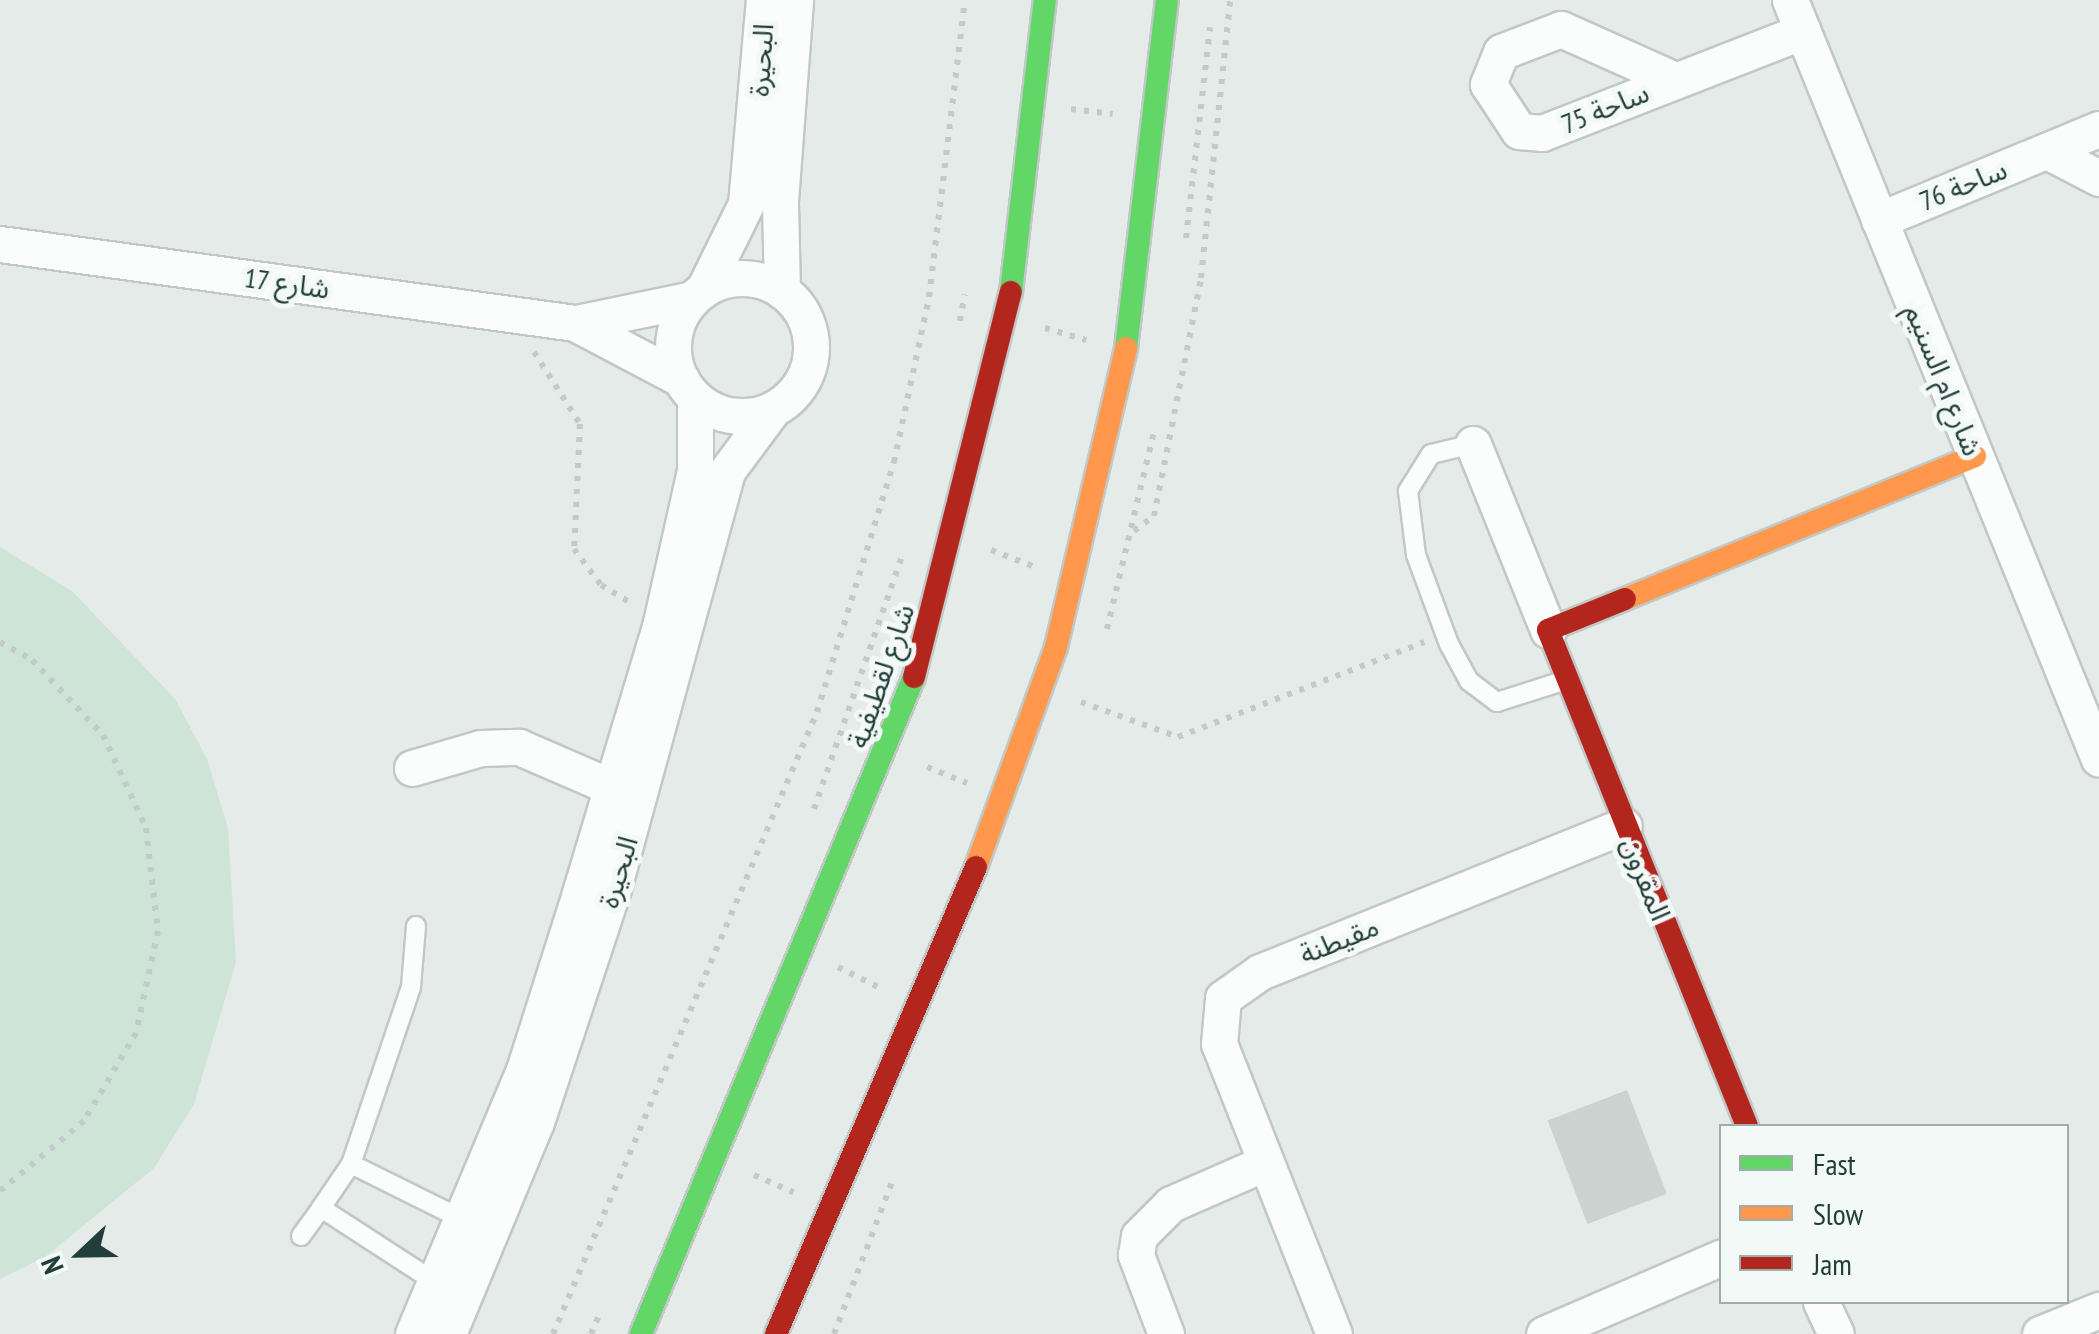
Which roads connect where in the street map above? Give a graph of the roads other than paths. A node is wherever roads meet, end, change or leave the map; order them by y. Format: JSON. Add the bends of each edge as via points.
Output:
{"nodes":[{"id":1,"x":764,"y":0,"type":"edge"},
{"id":2,"x":795,"y":0,"type":"edge"},
{"id":3,"x":1045,"y":0,"type":"edge"},
{"id":4,"x":1167,"y":0,"type":"edge"},
{"id":5,"x":1796,"y":16,"type":"edge"},
{"id":6,"x":1675,"y":80,"type":"junction"},
{"id":7,"x":2099,"y":130,"type":"edge"},
{"id":8,"x":2046,"y":151,"type":"junction"},
{"id":9,"x":2099,"y":178,"type":"edge"},
{"id":10,"x":1879,"y":220,"type":"junction"},
{"id":11,"x":0,"y":244,"type":"edge"},
{"id":12,"x":782,"y":291,"type":"junction"},
{"id":13,"x":698,"y":294,"type":"junction"},
{"id":14,"x":575,"y":323,"type":"junction"},
{"id":15,"x":688,"y":389,"type":"junction"},
{"id":16,"x":773,"y":409,"type":"junction"},
{"id":17,"x":1473,"y":444,"type":"joint"},
{"id":18,"x":1975,"y":456,"type":"junction"},
{"id":19,"x":1548,"y":630,"type":"junction"},
{"id":20,"x":1566,"y":680,"type":"junction"},
{"id":21,"x":2099,"y":759,"type":"edge"},
{"id":22,"x":412,"y":768,"type":"dead end"},
{"id":23,"x":624,"y":792,"type":"junction"},
{"id":24,"x":1624,"y":826,"type":"junction"},
{"id":25,"x":416,"y":926,"type":"dead end"},
{"id":26,"x":1746,"y":1124,"type":"edge"},
{"id":27,"x":1265,"y":1163,"type":"junction"},
{"id":28,"x":351,"y":1164,"type":"junction"},
{"id":29,"x":321,"y":1208,"type":"junction"},
{"id":30,"x":462,"y":1219,"type":"junction"},
{"id":31,"x":301,"y":1236,"type":"dead end"},
{"id":32,"x":1719,"y":1258,"type":"edge"},
{"id":33,"x":449,"y":1290,"type":"junction"},
{"id":34,"x":1822,"y":1304,"type":"edge"},
{"id":35,"x":2099,"y":1310,"type":"edge"},
{"id":36,"x":413,"y":1334,"type":"edge"},
{"id":37,"x":448,"y":1334,"type":"edge"},
{"id":38,"x":641,"y":1334,"type":"edge"},
{"id":39,"x":776,"y":1334,"type":"edge"},
{"id":40,"x":1166,"y":1334,"type":"edge"},
{"id":41,"x":1334,"y":1334,"type":"edge"},
{"id":42,"x":1544,"y":1334,"type":"edge"},
{"id":43,"x":1836,"y":1334,"type":"edge"},
{"id":44,"x":2040,"y":1334,"type":"edge"}],
"edges":[{"from":1,"to":13,"type":"street","name":"البحيرة","via":[[746,204]]},
{"from":2,"to":12,"type":"street","name":"البحيرة","via":[[780,201]]},
{"from":3,"to":38,"type":"street","name":"شارع لقطيفية","via":[[1008,318],[957,538],[888,752]]},
{"from":4,"to":39,"type":"street","via":[[1159,121],[1126,352],[1074,582],[1005,798]]},
{"from":5,"to":6,"type":"street","name":"ساحة 75"},
{"from":5,"to":10,"type":"street","name":"شارع ام السنيم"},
{"from":6,"to":6,"type":"street","name":"ساحة 75","via":[[1560,29],[1501,52],[1488,84],[1502,116],[1528,134]]},
{"from":7,"to":8,"type":"street","name":"ساحة 76"},
{"from":8,"to":9,"type":"street"},
{"from":8,"to":10,"type":"street","name":"ساحة 76"},
{"from":10,"to":18,"type":"street","name":"شارع ام السنيم"},
{"from":11,"to":14,"type":"street","name":"شارع 17"},
{"from":12,"to":13,"type":"street","via":[[736,278]]},
{"from":12,"to":16,"type":"street","via":[[804,318],[810,353],[799,386]]},
{"from":13,"to":14,"type":"street","name":"شارع 17"},
{"from":13,"to":15,"type":"street","via":[[673,346]]},
{"from":14,"to":15,"type":"street","name":"شارع 17"},
{"from":15,"to":16,"type":"street","via":[[741,416]]},
{"from":15,"to":23,"type":"street","name":"البحيرة","via":[[695,471]]},
{"from":16,"to":23,"type":"street","name":"البحيرة","via":[[728,472]]},
{"from":17,"to":19,"type":"street","name":"المقرون"},
{"from":17,"to":20,"type":"lane","via":[[1431,454],[1408,490],[1416,554],[1446,633],[1469,681],[1497,702]]},
{"from":18,"to":19,"type":"street"},
{"from":18,"to":21,"type":"street","name":"شارع ام السنيم"},
{"from":19,"to":20,"type":"street","name":"المقرون"},
{"from":20,"to":24,"type":"street","name":"المقرون"},
{"from":22,"to":23,"type":"street","via":[[481,748],[519,747]]},
{"from":23,"to":30,"type":"street","name":"البحيرة","via":[[524,1070]]},
{"from":23,"to":33,"type":"street","name":"البحيرة","via":[[536,1122]]},
{"from":24,"to":26,"type":"street","name":"المقرون"},
{"from":24,"to":27,"type":"street","name":"مقيطنة","via":[[1232,988],[1215,1028]]},
{"from":25,"to":28,"type":"lane","via":[[411,987]]},
{"from":27,"to":40,"type":"street","via":[[1171,1204],[1139,1236],[1136,1255]]},
{"from":27,"to":41,"type":"street","name":"مقيطنة"},
{"from":28,"to":29,"type":"lane"},
{"from":28,"to":30,"type":"lane"},
{"from":29,"to":31,"type":"lane"},
{"from":29,"to":33,"type":"lane"},
{"from":30,"to":33,"type":"street","name":"البحيرة"},
{"from":32,"to":42,"type":"street"},
{"from":33,"to":36,"type":"street","name":"البحيرة"},
{"from":33,"to":37,"type":"street","name":"البحيرة"},
{"from":34,"to":43,"type":"street"},
{"from":35,"to":44,"type":"street"}]}
